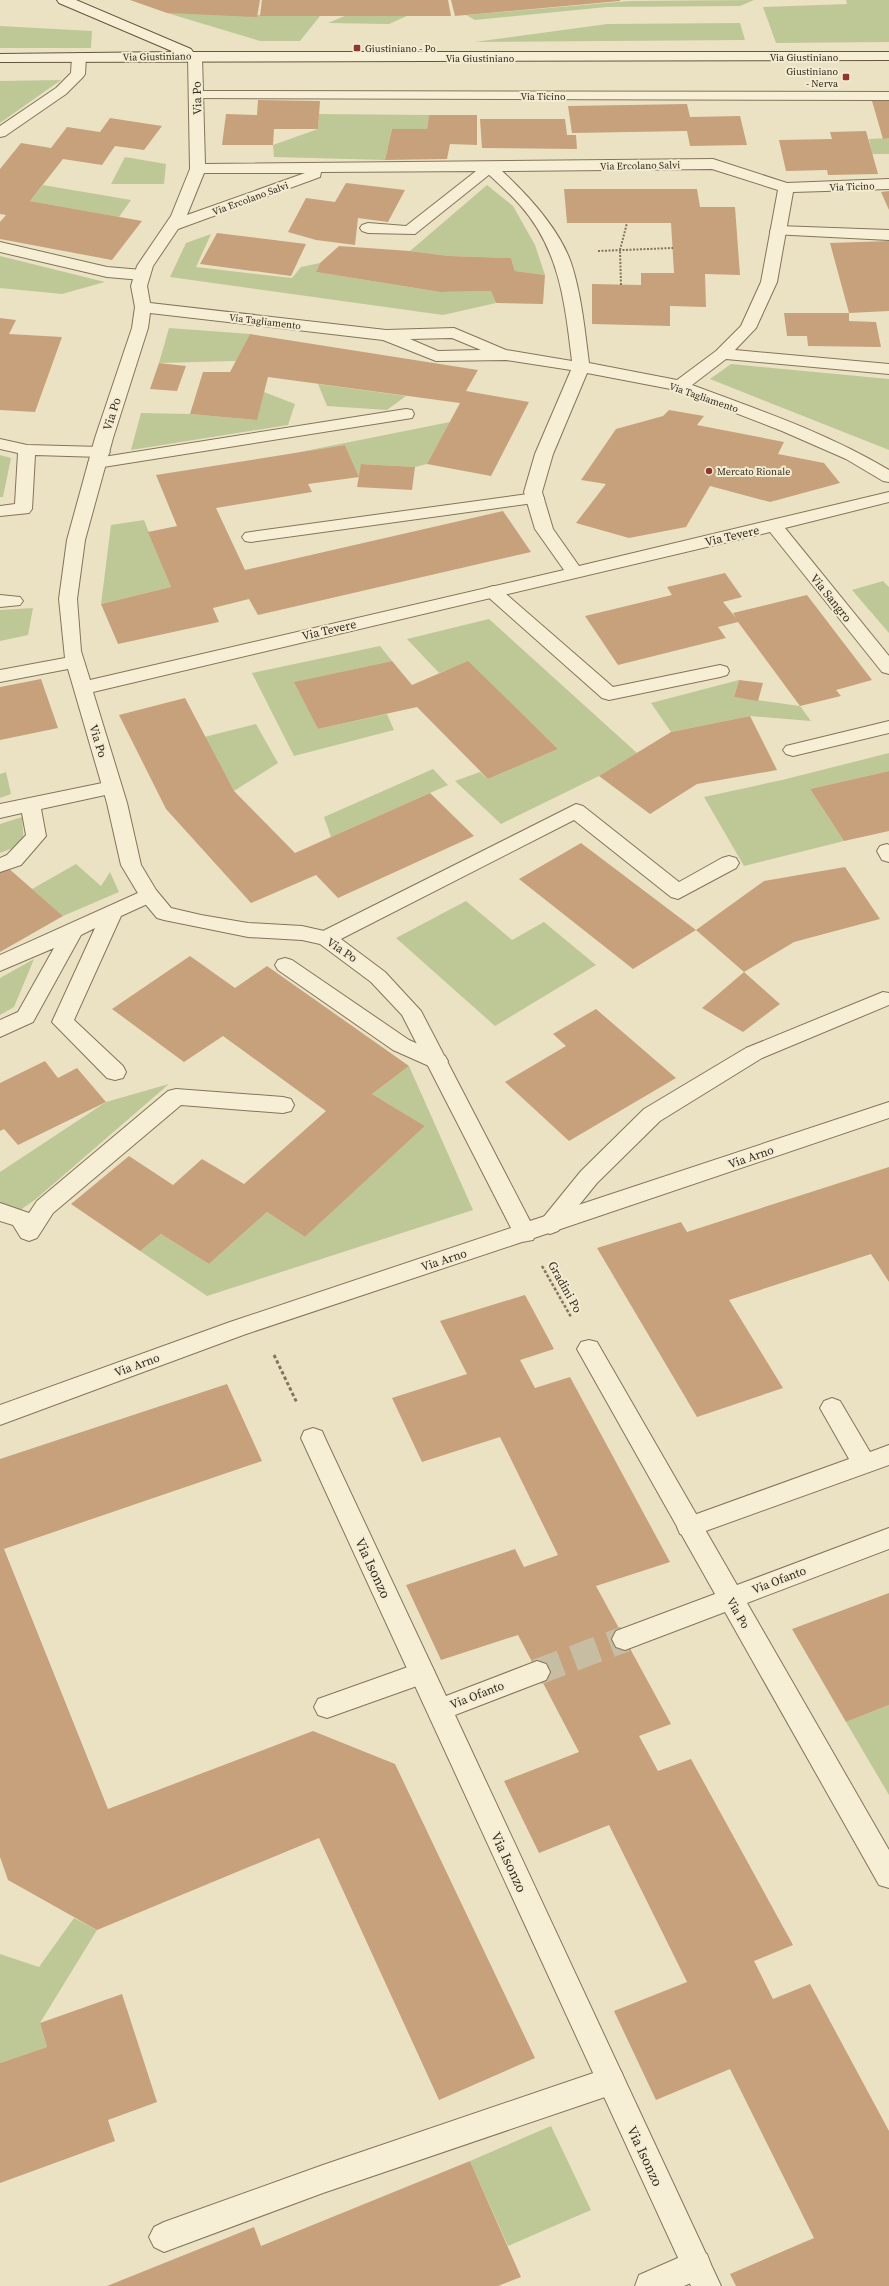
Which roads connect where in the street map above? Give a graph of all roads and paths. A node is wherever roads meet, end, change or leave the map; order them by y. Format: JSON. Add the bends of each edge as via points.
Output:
{"nodes":[{"id":1,"x":64,"y":0,"type":"edge"},
{"id":2,"x":132,"y":29,"type":"junction"},
{"id":3,"x":195,"y":56,"type":"junction"},
{"id":4,"x":889,"y":56,"type":"edge"},
{"id":5,"x":79,"y":57,"type":"junction"},
{"id":6,"x":114,"y":57,"type":"junction"},
{"id":7,"x":0,"y":58,"type":"edge"},
{"id":8,"x":197,"y":95,"type":"junction"},
{"id":9,"x":889,"y":96,"type":"edge"},
{"id":10,"x":0,"y":133,"type":"edge"},
{"id":11,"x":490,"y":167,"type":"junction"},
{"id":12,"x":198,"y":169,"type":"junction"},
{"id":13,"x":329,"y":169,"type":"junction"},
{"id":14,"x":889,"y":184,"type":"edge"},
{"id":15,"x":786,"y":188,"type":"junction"},
{"id":16,"x":627,"y":223,"type":"dead end"},
{"id":17,"x":172,"y":226,"type":"junction"},
{"id":18,"x":368,"y":228,"type":"dead end"},
{"id":19,"x":778,"y":231,"type":"junction"},
{"id":20,"x":889,"y":235,"type":"edge"},
{"id":21,"x":0,"y":247,"type":"edge"},
{"id":22,"x":672,"y":248,"type":"dead end"},
{"id":23,"x":620,"y":250,"type":"junction"},
{"id":24,"x":557,"y":253,"type":"junction"},
{"id":25,"x":142,"y":275,"type":"junction"},
{"id":26,"x":621,"y":285,"type":"dead end"},
{"id":27,"x":143,"y":307,"type":"junction"},
{"id":28,"x":386,"y":335,"type":"junction"},
{"id":29,"x":722,"y":354,"type":"junction"},
{"id":30,"x":506,"y":355,"type":"junction"},
{"id":31,"x":581,"y":367,"type":"junction"},
{"id":32,"x":889,"y":369,"type":"edge"},
{"id":33,"x":680,"y":386,"type":"junction"},
{"id":34,"x":406,"y":414,"type":"dead end"},
{"id":35,"x":0,"y":444,"type":"edge"},
{"id":36,"x":27,"y":450,"type":"junction"},
{"id":37,"x":99,"y":458,"type":"junction"},
{"id":38,"x":889,"y":477,"type":"edge"},
{"id":39,"x":535,"y":498,"type":"junction"},
{"id":40,"x":889,"y":498,"type":"edge"},
{"id":41,"x":0,"y":511,"type":"edge"},
{"id":42,"x":774,"y":526,"type":"junction"},
{"id":43,"x":251,"y":537,"type":"dead end"},
{"id":44,"x":575,"y":573,"type":"junction"},
{"id":45,"x":493,"y":592,"type":"junction"},
{"id":46,"x":75,"y":662,"type":"junction"},
{"id":47,"x":889,"y":668,"type":"edge"},
{"id":48,"x":720,"y":671,"type":"dead end"},
{"id":49,"x":0,"y":676,"type":"edge"},
{"id":50,"x":83,"y":688,"type":"junction"},
{"id":51,"x":889,"y":727,"type":"edge"},
{"id":52,"x":793,"y":750,"type":"dead end"},
{"id":53,"x":112,"y":787,"type":"junction"},
{"id":54,"x":30,"y":804,"type":"junction"},
{"id":55,"x":0,"y":811,"type":"edge"},
{"id":56,"x":729,"y":863,"type":"dead end"},
{"id":57,"x":0,"y":865,"type":"edge"},
{"id":58,"x":149,"y":895,"type":"junction"},
{"id":59,"x":113,"y":912,"type":"junction"},
{"id":60,"x":73,"y":931,"type":"junction"},
{"id":61,"x":326,"y":938,"type":"junction"},
{"id":62,"x":0,"y":964,"type":"edge"},
{"id":63,"x":285,"y":965,"type":"dead end"},
{"id":64,"x":883,"y":999,"type":"dead end"},
{"id":65,"x":0,"y":1029,"type":"edge"},
{"id":66,"x":437,"y":1061,"type":"junction"},
{"id":67,"x":115,"y":1072,"type":"dead end"},
{"id":68,"x":283,"y":1105,"type":"dead end"},
{"id":69,"x":889,"y":1110,"type":"edge"},
{"id":70,"x":0,"y":1212,"type":"edge"},
{"id":71,"x":550,"y":1225,"type":"junction"},
{"id":72,"x":525,"y":1234,"type":"junction"},
{"id":73,"x":259,"y":1322,"type":"junction"},
{"id":74,"x":589,"y":1349,"type":"joint"},
{"id":75,"x":832,"y":1408,"type":"dead end"},
{"id":76,"x":0,"y":1415,"type":"edge"},
{"id":77,"x":313,"y":1438,"type":"joint"},
{"id":78,"x":889,"y":1454,"type":"edge"},
{"id":79,"x":864,"y":1463,"type":"junction"},
{"id":80,"x":689,"y":1527,"type":"junction"},
{"id":81,"x":889,"y":1538,"type":"edge"},
{"id":82,"x":730,"y":1598,"type":"junction"},
{"id":83,"x":625,"y":1639,"type":"tunnel mouth"},
{"id":84,"x":537,"y":1672,"type":"tunnel mouth"},
{"id":85,"x":422,"y":1673,"type":"junction"},
{"id":86,"x":327,"y":1707,"type":"dead end"},
{"id":87,"x":439,"y":1710,"type":"junction"},
{"id":88,"x":889,"y":1876,"type":"edge"},
{"id":89,"x":611,"y":2081,"type":"junction"},
{"id":90,"x":164,"y":2237,"type":"dead end"},
{"id":91,"x":701,"y":2276,"type":"edge"},
{"id":92,"x":650,"y":2286,"type":"edge"}],
"edges":[{"from":1,"to":2,"type":"street"},
{"from":2,"to":3,"type":"street"},
{"from":2,"to":6,"type":"street","via":[[125,46]]},
{"from":3,"to":4,"type":"street","name":"Via Giustiniano"},
{"from":3,"to":6,"type":"street","name":"Via Giustiniano"},
{"from":3,"to":8,"type":"street","name":"Via Po"},
{"from":5,"to":6,"type":"street","name":"Via Giustiniano"},
{"from":5,"to":7,"type":"street","name":"Via Giustiniano"},
{"from":5,"to":10,"type":"street","via":[[78,74],[61,91]]},
{"from":8,"to":9,"type":"street","name":"Via Ticino"},
{"from":8,"to":12,"type":"street","name":"Via Po"},
{"from":11,"to":13,"type":"street","name":"Via Ercolano Salvi"},
{"from":11,"to":15,"type":"street","name":"Via Ercolano Salvi","via":[[713,164]]},
{"from":11,"to":18,"type":"street","via":[[409,231]]},
{"from":11,"to":24,"type":"street","via":[[526,202],[547,232]]},
{"from":12,"to":13,"type":"street","name":"Via Ercolano Salvi"},
{"from":12,"to":17,"type":"street","name":"Via Po","via":[[179,216]]},
{"from":13,"to":17,"type":"street","name":"Via Ercolano Salvi"},
{"from":14,"to":15,"type":"street","name":"Via Ticino"},
{"from":15,"to":19,"type":"street"},
{"from":16,"to":23,"type":"path"},
{"from":17,"to":25,"type":"street","name":"Via Po","via":[[145,266]]},
{"from":19,"to":20,"type":"street"},
{"from":19,"to":29,"type":"street","via":[[769,282],[748,328]]},
{"from":21,"to":25,"type":"street","via":[[107,272]]},
{"from":22,"to":23,"type":"path"},
{"from":23,"to":24,"type":"path"},
{"from":23,"to":26,"type":"path"},
{"from":24,"to":31,"type":"street","via":[[565,268],[574,309]]},
{"from":25,"to":27,"type":"street","name":"Via Po","via":[[139,286]]},
{"from":27,"to":28,"type":"street","name":"Via Tagliamento"},
{"from":27,"to":37,"type":"street","name":"Via Po","via":[[140,328]]},
{"from":28,"to":30,"type":"street","name":"Via Tagliamento","via":[[454,334]]},
{"from":28,"to":30,"type":"street","name":"Via Tagliamento","via":[[436,356]]},
{"from":29,"to":32,"type":"street"},
{"from":29,"to":33,"type":"street"},
{"from":30,"to":31,"type":"street","name":"Via Tagliamento"},
{"from":31,"to":33,"type":"street","name":"Via Tagliamento"},
{"from":31,"to":39,"type":"street","via":[[544,454],[533,492]]},
{"from":33,"to":38,"type":"street","name":"Via Tagliamento","via":[[788,427],[852,455]]},
{"from":34,"to":37,"type":"street"},
{"from":35,"to":36,"type":"street"},
{"from":36,"to":37,"type":"street"},
{"from":36,"to":41,"type":"street","via":[[23,509]]},
{"from":37,"to":46,"type":"street","name":"Via Po","via":[[76,540],[68,600]]},
{"from":39,"to":43,"type":"street"},
{"from":39,"to":44,"type":"street","via":[[544,529]]},
{"from":40,"to":42,"type":"street","name":"Via Tevere"},
{"from":42,"to":44,"type":"street","name":"Via Tevere"},
{"from":42,"to":47,"type":"street","name":"Via Sangro"},
{"from":44,"to":45,"type":"street","name":"Via Tevere"},
{"from":45,"to":48,"type":"street","via":[[609,694]]},
{"from":45,"to":50,"type":"street","name":"Via Tevere"},
{"from":46,"to":49,"type":"street"},
{"from":46,"to":50,"type":"street","name":"Via Po"},
{"from":50,"to":53,"type":"street","name":"Via Po"},
{"from":51,"to":52,"type":"street"},
{"from":53,"to":54,"type":"street"},
{"from":53,"to":58,"type":"street","name":"Via Po","via":[[131,865]]},
{"from":54,"to":55,"type":"street"},
{"from":54,"to":57,"type":"street","via":[[36,836],[14,860]]},
{"from":56,"to":61,"type":"street","via":[[678,892],[576,811]]},
{"from":58,"to":59,"type":"street"},
{"from":58,"to":61,"type":"street","name":"Via Po","via":[[164,913],[186,919],[248,930],[302,932]]},
{"from":59,"to":60,"type":"street"},
{"from":59,"to":67,"type":"street","via":[[62,1022]]},
{"from":60,"to":62,"type":"street"},
{"from":60,"to":65,"type":"street","via":[[26,1017]]},
{"from":61,"to":66,"type":"street","name":"Via Po","via":[[378,977],[410,1011]]},
{"from":63,"to":66,"type":"street","via":[[401,1045]]},
{"from":64,"to":71,"type":"street","via":[[754,1053],[652,1115],[589,1177]]},
{"from":66,"to":72,"type":"street","name":"Via Po"},
{"from":68,"to":70,"type":"street","via":[[176,1097],[45,1207],[29,1232],[21,1219]]},
{"from":69,"to":71,"type":"street","name":"Via Arno"},
{"from":71,"to":72,"type":"street","name":"Via Arno"},
{"from":72,"to":73,"type":"street","name":"Via Arno"},
{"from":72,"to":74,"type":"path","name":"Gradini Po"},
{"from":73,"to":76,"type":"street","name":"Via Arno"},
{"from":73,"to":77,"type":"path"},
{"from":74,"to":80,"type":"street","name":"Via Po"},
{"from":75,"to":79,"type":"street"},
{"from":77,"to":85,"type":"street","name":"Via Isonzo"},
{"from":78,"to":79,"type":"street"},
{"from":79,"to":80,"type":"street"},
{"from":80,"to":82,"type":"street","name":"Via Po"},
{"from":81,"to":82,"type":"street","name":"Via Ofanto"},
{"from":82,"to":83,"type":"street","name":"Via Ofanto"},
{"from":82,"to":88,"type":"street","name":"Via Po"},
{"from":84,"to":87,"type":"street","name":"Via Ofanto"},
{"from":85,"to":86,"type":"street"},
{"from":85,"to":87,"type":"street","name":"Via Isonzo"},
{"from":87,"to":89,"type":"street","name":"Via Isonzo"},
{"from":89,"to":90,"type":"street","via":[[323,2179]]},
{"from":89,"to":91,"type":"street","name":"Via Isonzo"},
{"from":91,"to":92,"type":"street"}]}
